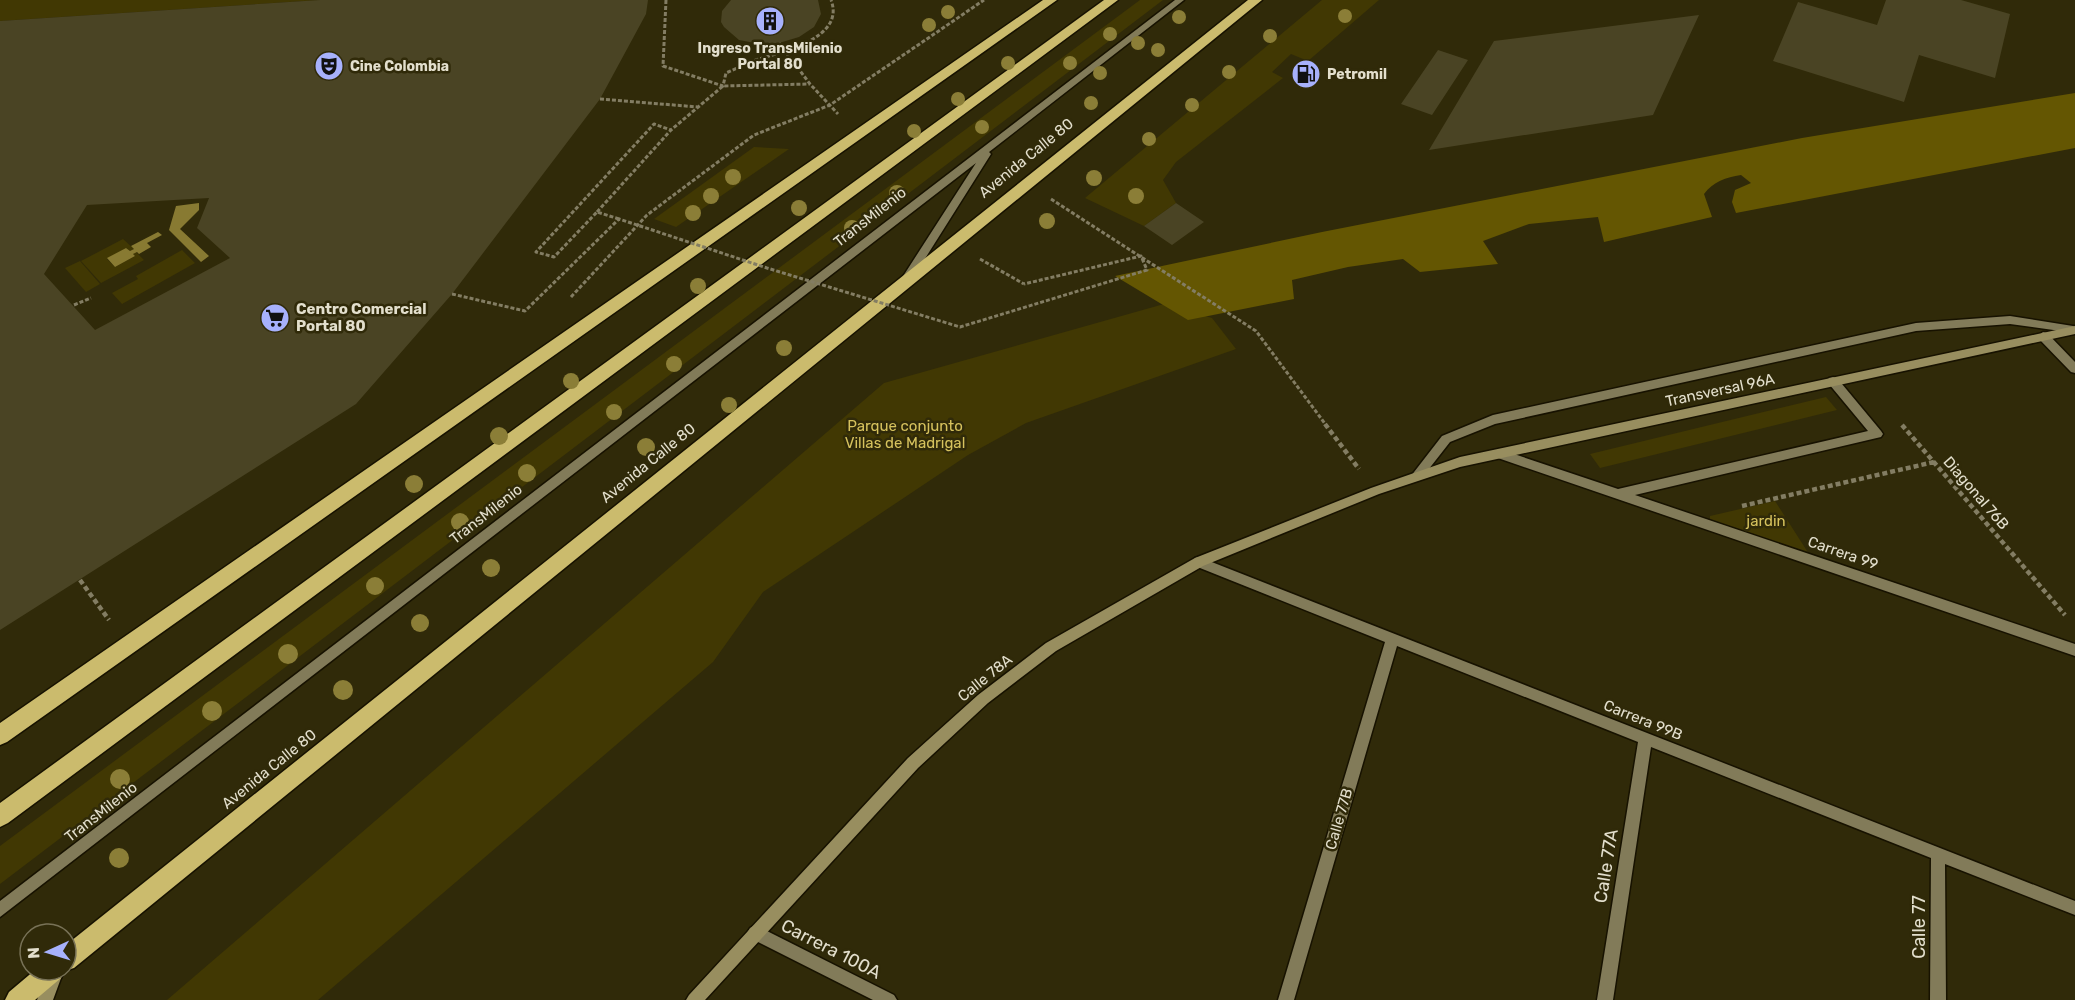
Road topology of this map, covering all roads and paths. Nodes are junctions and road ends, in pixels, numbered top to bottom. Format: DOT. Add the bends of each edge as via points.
graph roads {
  1 [pos="666,0"];
  2 [pos="831,0"];
  3 [pos="984,0"];
  4 [pos="1051,0"];
  5 [pos="1112,0"];
  6 [pos="1180,0"];
  7 [pos="1256,0"];
  8 [pos="779,43"];
  9 [pos="786,52"];
  10 [pos="810,84"];
  11 [pos="723,86"];
  12 [pos="600,99"];
  13 [pos="830,105"];
  14 [pos="698,107"];
  15 [pos="671,130"];
  16 [pos="859,136"];
  17 [pos="992,145"];
  18 [pos="1028,183"];
  19 [pos="597,212"];
  20 [pos="619,219"];
  21 [pos="953,244"];
  22 [pos="1024,284"];
  23 [pos="903,285"];
  24 [pos="452,294"];
  25 [pos="91,298"];
  26 [pos="565,303"];
  27 [pos="74,305"];
  28 [pos="2074,330"];
  29 [pos="2043,336"];
  30 [pos="2075,369"];
  31 [pos="1833,381"];
  32 [pos="1897,419"];
  33 [pos="1499,454"];
  34 [pos="1934,462"];
  35 [pos="1417,476"];
  36 [pos="1375,491"];
  37 [pos="1618,494"];
  38 [pos="1688,518"];
  39 [pos="1199,562"];
  40 [pos="80,579"];
  41 [pos="2068,618"];
  42 [pos="111,622"];
  43 [pos="1393,638"];
  44 [pos="2075,650"];
  45 [pos="0,735"];
  46 [pos="1645,739"];
  47 [pos="0,816"];
  48 [pos="1938,854"];
  49 [pos="2075,908"];
  50 [pos="0,910"];
  51 [pos="755,933"];
  52 [pos="78,950"];
  53 [pos="39,982"];
  54 [pos="50,982"];
  55 [pos="16,1000"];
  56 [pos="45,1000"];
  57 [pos="694,1000"];
  58 [pos="889,1000"];
  59 [pos="1286,1000"];
  60 [pos="1605,1000"];
  61 [pos="1938,1000"];
  1 -- 11 [label="path" via="663,66"];
  2 -- 9 [label="path" via="833,16 824,32"];
  3 -- 13 [label="path"];
  4 -- 16 [label="highway"];
  5 -- 47 [label="highway"];
  6 -- 17 [label="lane, TransMilenio"];
  7 -- 18 [label="highway, Avenida Calle 80"];
  8 -- 9 [label="path"];
  9 -- 10 [label="path"];
  9 -- 11 [label="path" via="726,73"];
  10 -- 11 [label="path"];
  10 -- 13 [label="path"];
  11 -- 14 [label="path"];
  12 -- 14 [label="path"];
  13 -- 16 [label="path"];
  13 -- 26 [label="path" via="754,135 647,214"];
  14 -- 15 [label="path"];
  15 -- 19 [label="path"];
  15 -- 19 [label="path" via="654,124 536,252 554,257"];
  16 -- 45 [label="highway"];
  17 -- 23 [label="lane, TransMilenio"];
  17 -- 50 [label="lane, TransMilenio"];
  18 -- 21 [label="highway, Avenida Calle 80"];
  18 -- 36 [label="path" via="1256,331"];
  19 -- 20 [label="path"];
  20 -- 22 [label="path, bridge" via="960,327 1147,270 1141,256"];
  20 -- 24 [label="path, bridge" via="525,311"];
  21 -- 22 [label="path"];
  21 -- 23 [label="highway, Avenida Calle 80"];
  23 -- 52 [label="highway, Avenida Calle 80"];
  25 -- 27 [label="path"];
  28 -- 29 [label="street, Transversal 96A"];
  28 -- 35 [label="lane" via="2010,320 1916,327 1697,374 1493,420 1446,439"];
  29 -- 30 [label="lane"];
  29 -- 31 [label="street, Transversal 96A"];
  31 -- 33 [label="street, Transversal 96A"];
  31 -- 37 [label="lane" via="1877,434"];
  32 -- 34 [label="path, Diagonal 76B"];
  33 -- 35 [label="street, Transversal 96A"];
  33 -- 37 [label="lane, Carrera 99"];
  34 -- 38 [label="path"];
  34 -- 41 [label="path, Diagonal 76B"];
  35 -- 36 [label="street, Transversal 96A"];
  36 -- 39 [label="street, Calle 78A"];
  37 -- 38 [label="lane, Carrera 99"];
  38 -- 44 [label="lane, Carrera 99"];
  39 -- 43 [label="lane, Carrera 99B"];
  39 -- 51 [label="street, Calle 78A" via="1051,647 983,699 913,763"];
  40 -- 42 [label="path"];
  43 -- 46 [label="lane, Carrera 99B"];
  43 -- 59 [label="lane, Calle 77B"];
  46 -- 48 [label="lane, Carrera 99B"];
  46 -- 60 [label="lane, Calle 77A"];
  48 -- 49 [label="lane, Carrera 99B"];
  48 -- 61 [label="lane, Calle 77"];
  51 -- 57 [label="street, Calle 78A"];
  51 -- 58 [label="lane, Carrera 100A"];
  53 -- 55 [label="highway"];
  54 -- 56 [label="street"];
}
